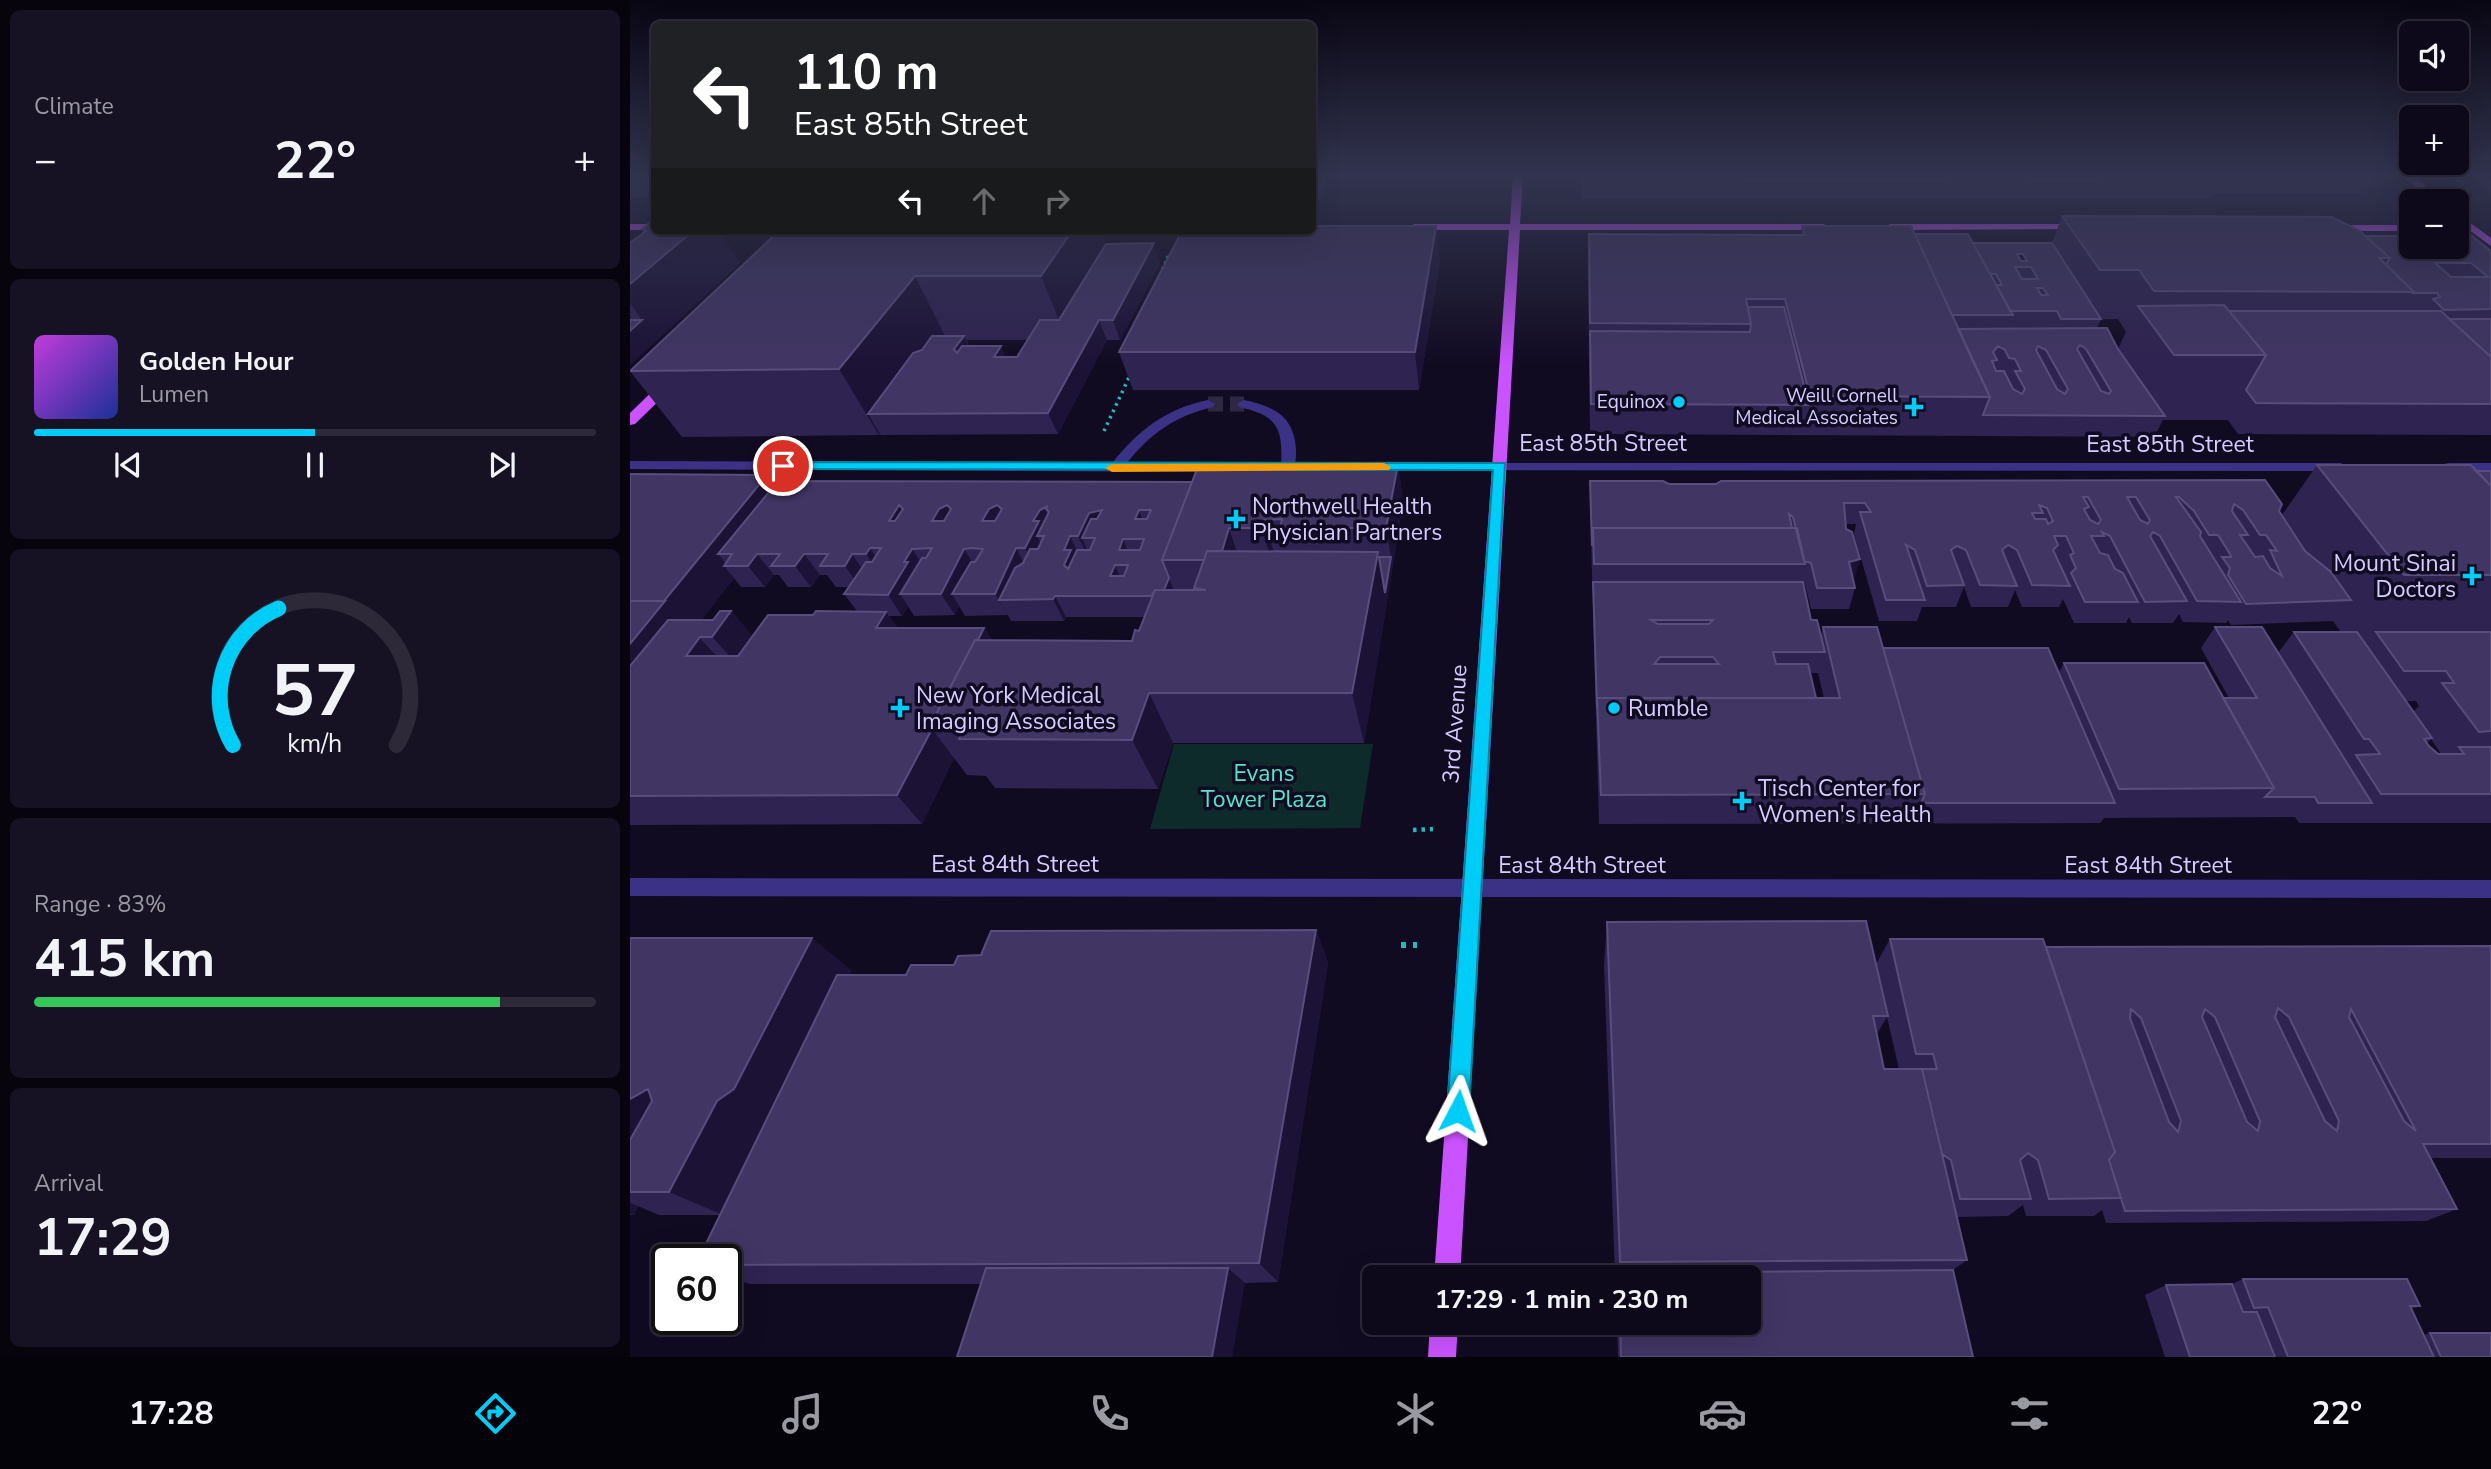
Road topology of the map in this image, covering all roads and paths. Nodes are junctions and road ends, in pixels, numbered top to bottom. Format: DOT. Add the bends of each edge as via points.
graph roads {
  1 [pos="1514,238"];
  2 [pos="1169,253"];
  3 [pos="1170,265"];
  4 [pos="1136,362"];
  5 [pos="677,374"];
  6 [pos="1208,404"];
  7 [pos="1244,404"];
  8 [pos="630,421"];
  9 [pos="1101,437"];
  10 [pos="630,465"];
  11 [pos="1500,466"];
  12 [pos="1354,467"];
  13 [pos="2353,467"];
  14 [pos="2436,467"];
  15 [pos="2491,467"];
  16 [pos="1116,468"];
  17 [pos="1235,468"];
  18 [pos="1288,468"];
  19 [pos="1433,829"];
  20 [pos="1413,830"];
  21 [pos="630,887"];
  22 [pos="1472,889"];
  23 [pos="2491,890"];
  24 [pos="1401,945"];
  25 [pos="1417,945"];
  26 [pos="1448,1265"];
  27 [pos="1443,1335"];
  28 [pos="1442,1357"];
  1 -- 11 [label="main road, 3rd Avenue"];
  2 -- 3 [label="path" via="1161,272 1167,272"];
  4 -- 9 [label="path"];
  5 -- 8 [label="main road"];
  6 -- 16 [label="street" via="1177,412 1151,426"];
  7 -- 18 [label="street" via="1280,418 1288,437"];
  10 -- 16 [label="street"];
  11 -- 12 [label="street, East 85th Street"];
  11 -- 13 [label="street, East 85th Street"];
  11 -- 22 [label="main road, 3rd Avenue"];
  14 -- 15 [label="street"];
  16 -- 17 [label="street"];
  19 -- 20 [label="path"];
  21 -- 22 [label="street, East 84th Street"];
  22 -- 23 [label="street, East 84th Street"];
  22 -- 26 [label="main road, 3rd Avenue"];
  24 -- 25 [label="path"];
  27 -- 28 [label="main road"];
}
